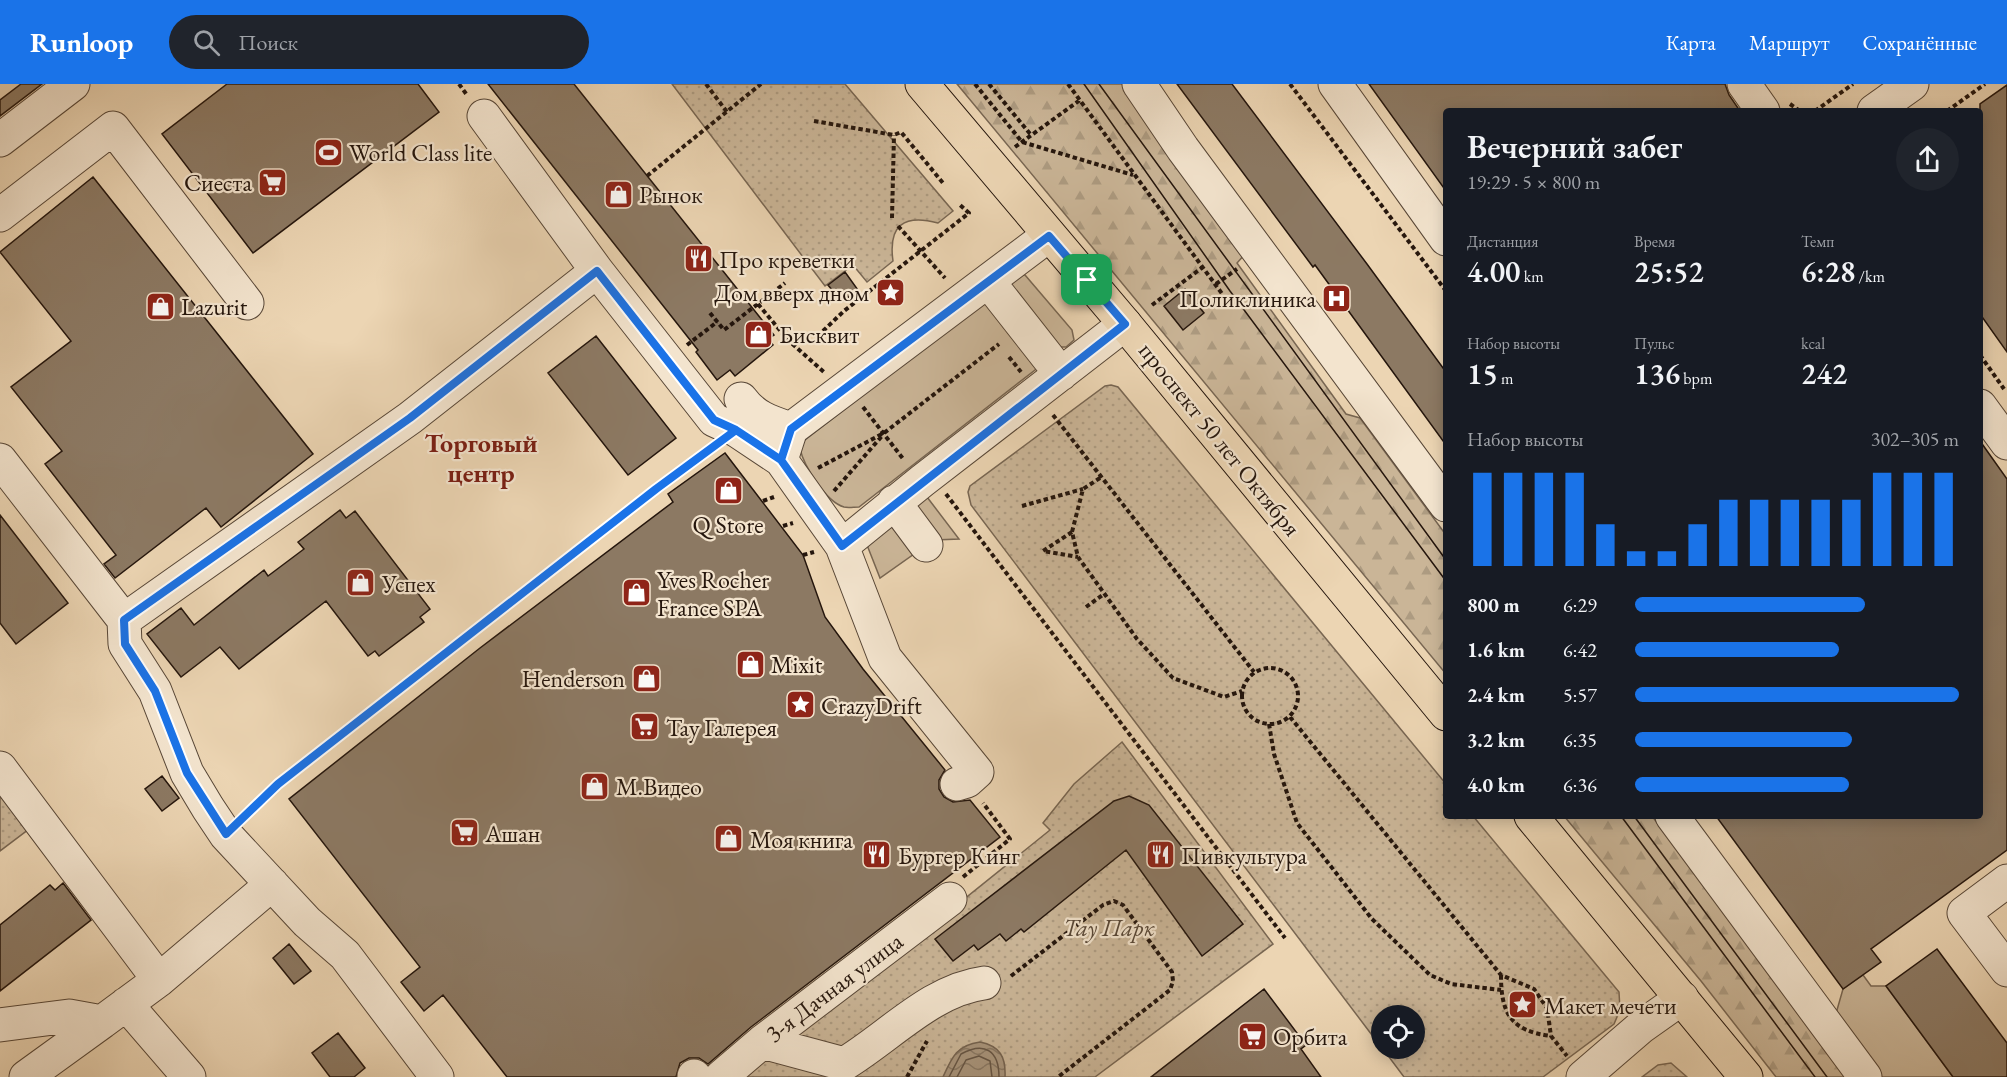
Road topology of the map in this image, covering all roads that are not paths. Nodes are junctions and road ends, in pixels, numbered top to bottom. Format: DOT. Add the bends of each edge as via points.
graph roads {
  1 [pos="73,84"];
  2 [pos="922,84"];
  3 [pos="1139,84"];
  4 [pos="1335,84"];
  5 [pos="1744,84"];
  6 [pos="1912,84"];
  7 [pos="1761,108"];
  8 [pos="1878,108"];
  9 [pos="484,116"];
  10 [pos="0,140"];
  11 [pos="0,215"];
  12 [pos="1443,235"];
  13 [pos="1049,236"];
  14 [pos="597,271"];
  15 [pos="988,281"];
  16 [pos="247,303"];
  17 [pos="1125,324"];
  18 [pos="1061,374"];
  19 [pos="741,399"];
  20 [pos="1983,410"];
  21 [pos="791,429"];
  22 [pos="2007,443"];
  23 [pos="0,460"];
  24 [pos="795,466"];
  25 [pos="1443,501"];
  26 [pos="894,502"];
  27 [pos="926,545"];
  28 [pos="829,549"];
  29 [pos="124,620"];
  30 [pos="1443,710"];
  31 [pos="0,768"];
  32 [pos="967,778"];
  33 [pos="1533,819"];
  34 [pos="1674,819"];
  35 [pos="2007,880"];
  36 [pos="272,884"];
  37 [pos="950,899"];
  38 [pos="2007,970"];
  39 [pos="159,980"];
  40 [pos="995,983"];
  41 [pos="1682,998"];
  42 [pos="114,1013"];
  43 [pos="0,1025"];
  44 [pos="762,1042"];
  45 [pos="26,1077"];
  46 [pos="189,1077"];
  47 [pos="437,1077"];
  48 [pos="721,1077"];
  49 [pos="1583,1077"];
  50 [pos="1746,1077"];
  51 [pos="1865,1077"];
  1 -- 10 [label="street"];
  2 -- 13 [label="main road, проспект 50 лет Октября"];
  3 -- 25 [label="street"];
  4 -- 12 [label="street"];
  5 -- 7 [label="street"];
  6 -- 8 [label="street"];
  9 -- 14 [label="street"];
  11 -- 16 [label="street" via="113,128"];
  13 -- 15 [label="street"];
  13 -- 17 [label="main road, проспект 50 лет Октября"];
  14 -- 24 [label="street" via="667,360 725,425"];
  14 -- 29 [label="street" via="410,418"];
  15 -- 18 [label="street"];
  15 -- 21 [label="street"];
  17 -- 18 [label="street"];
  17 -- 30 [label="main road, проспект 50 лет Октября"];
  18 -- 26 [label="street"];
  19 -- 21 [label="street" via="749,410 765,420"];
  20 -- 22 [label="street"];
  21 -- 24 [label="street"];
  23 -- 29 [label="street"];
  24 -- 28 [label="street"];
  26 -- 27 [label="street"];
  26 -- 28 [label="street"];
  28 -- 32 [label="street" via="874,664"];
  29 -- 36 [label="street" via="125,644 155,691 187,773 226,834"];
  31 -- 39 [label="street"];
  33 -- 41 [label="main road"];
  34 -- 51 [label="street"];
  35 -- 38 [label="street" via="1964,913"];
  36 -- 39 [label="street"];
  36 -- 47 [label="street" via="345,955"];
  37 -- 44 [label="street, 3-я Дачная улица"];
  39 -- 42 [label="street"];
  40 -- 44 [label="street" via="965,986 930,1004 844,1064"];
  41 -- 49 [label="street"];
  41 -- 50 [label="main road"];
  42 -- 43 [label="street"];
  42 -- 45 [label="street"];
  42 -- 46 [label="street"];
  44 -- 48 [label="street, 3-я Дачная улица"];
}
